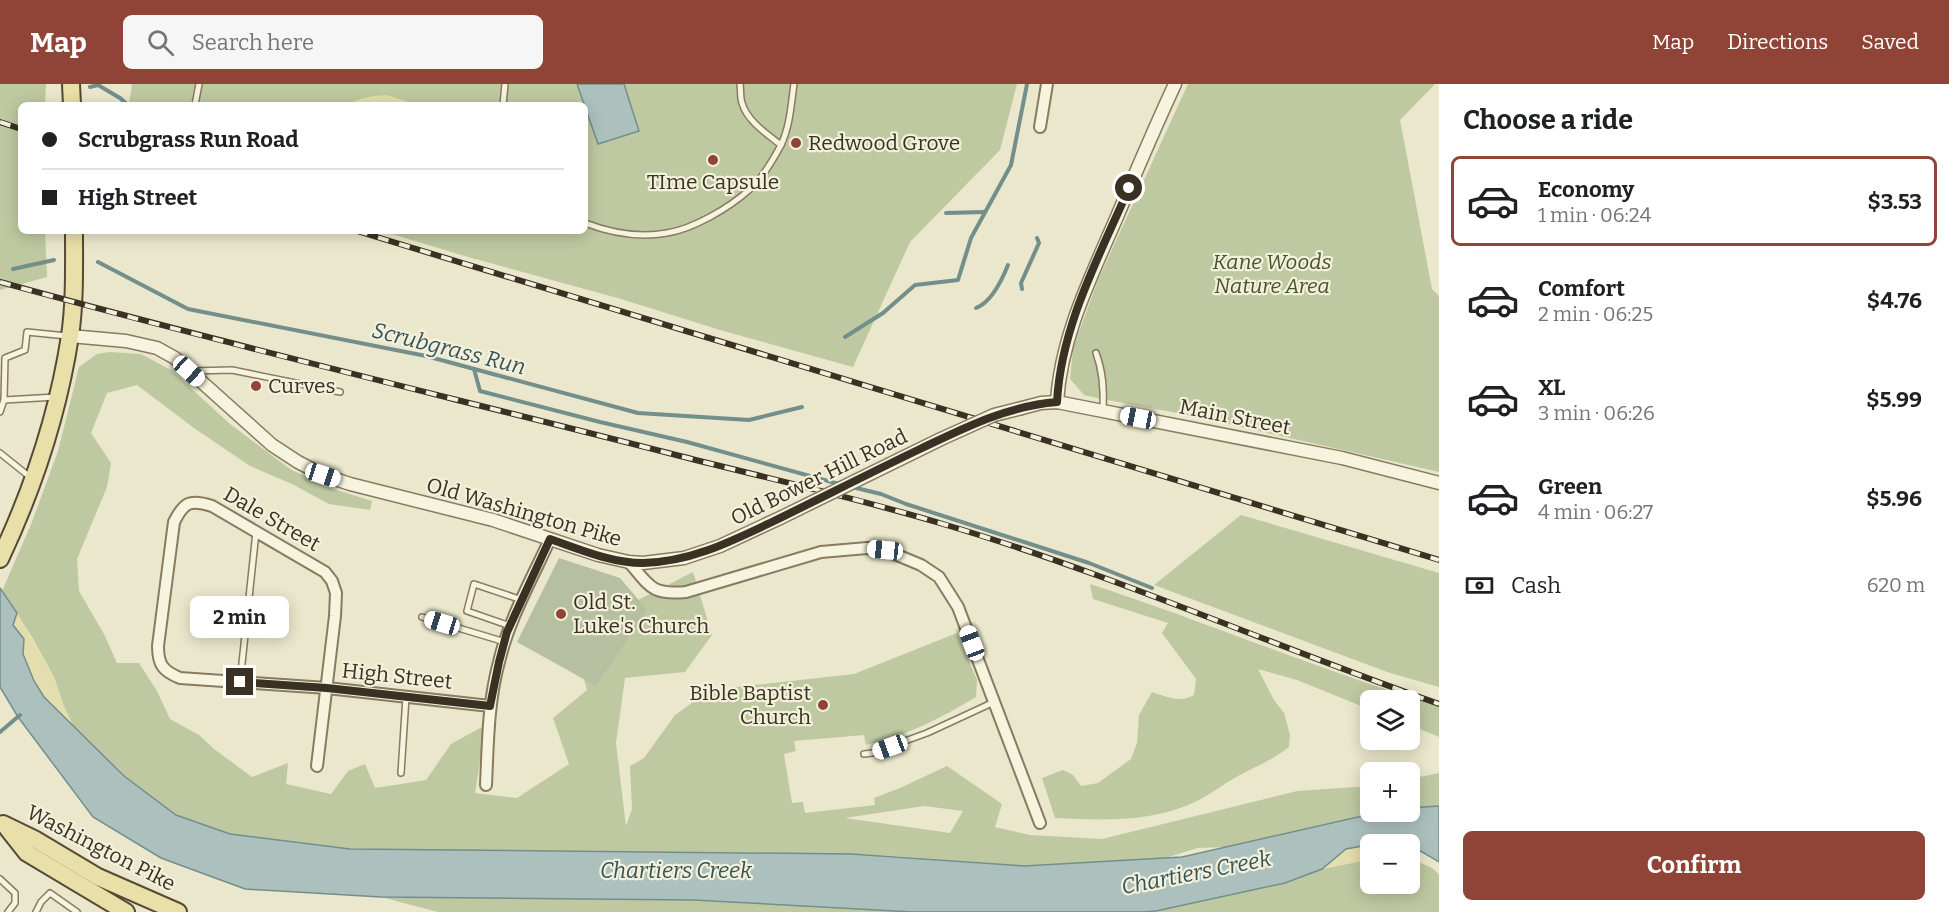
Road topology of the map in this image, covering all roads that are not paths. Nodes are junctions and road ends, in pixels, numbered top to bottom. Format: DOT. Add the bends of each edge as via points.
graph roads {
  1 [pos="71,84"];
  2 [pos="199,84"];
  3 [pos="505,84"];
  4 [pos="740,84"];
  5 [pos="794,84"];
  6 [pos="1047,84"];
  7 [pos="1175,84"];
  8 [pos="72,102"];
  9 [pos="196,102"];
  10 [pos="503,102"];
  11 [pos="1040,127"];
  12 [pos="781,145"];
  13 [pos="588,224"];
  14 [pos="74,234"];
  15 [pos="70,336"];
  16 [pos="1096,353"];
  17 [pos="3,358"];
  18 [pos="189,371"];
  19 [pos="340,392"];
  20 [pos="58,397"];
  21 [pos="4,400"];
  22 [pos="1057,402"];
  23 [pos="1022,408"];
  24 [pos="1103,411"];
  25 [pos="0,412"];
  26 [pos="0,453"];
  27 [pos="34,480"];
  28 [pos="1439,483"];
  29 [pos="256,532"];
  30 [pos="550,539"];
  31 [pos="0,559"];
  32 [pos="629,562"];
  33 [pos="523,600"];
  34 [pos="422,616"];
  35 [pos="510,626"];
  36 [pos="505,642"];
  37 [pos="160,666"];
  38 [pos="240,682"];
  39 [pos="327,688"];
  40 [pos="406,697"];
  41 [pos="994,702"];
  42 [pos="490,706"];
  43 [pos="864,754"];
  44 [pos="318,766"];
  45 [pos="401,773"];
  46 [pos="486,785"];
  47 [pos="1041,822"];
  48 [pos="2,823"];
  49 [pos="0,879"];
  50 [pos="114,908"];
  51 [pos="8,912"];
  52 [pos="36,912"];
  53 [pos="77,912"];
  54 [pos="126,912"];
  55 [pos="178,912"];
  1 -- 8 [label="main road"];
  2 -- 9 [label="lane"];
  3 -- 10 [label="lane"];
  4 -- 12 [label="lane" via="741,103 747,113"];
  5 -- 12 [label="lane"];
  6 -- 11 [label="street"];
  7 -- 22 [label="street" via="1070,330 1061,362"];
  12 -- 13 [label="lane" via="750,189 722,210 692,225 668,233 641,235 604,231"];
  14 -- 15 [label="main road"];
  15 -- 17 [label="lane" via="27,332 26,350"];
  15 -- 18 [label="street, Old Washington Pike" via="157,348"];
  15 -- 20 [label="main road"];
  16 -- 24 [label="lane" via="1104,387"];
  17 -- 21 [label="lane"];
  18 -- 19 [label="lane" via="232,370"];
  18 -- 30 [label="street, Old Washington Pike" via="272,445 323,475"];
  20 -- 21 [label="lane"];
  20 -- 27 [label="main road"];
  21 -- 25 [label="lane"];
  22 -- 23 [label="street, Main Street"];
  22 -- 24 [label="street, Main Street"];
  23 -- 32 [label="street, Old Bower Hill Road, bridge" via="994,415 941,439 702,554"];
  24 -- 28 [label="street, Main Street" via="1342,458"];
  26 -- 27 [label="lane"];
  27 -- 31 [label="main road"];
  29 -- 37 [label="street, Dale Street" via="212,506 188,503 181,509 174,522 158,646"];
  29 -- 38 [label="lane"];
  29 -- 39 [label="street, Dale Street" via="326,572 332,580 335,616"];
  30 -- 32 [label="street, Old Washington Pike"];
  30 -- 33 [label="street"];
  32 -- 41 [label="street, Old Washington Pike" via="649,586 669,594 821,552 885,550 921,565 939,576 947,587"];
  33 -- 35 [label="street"];
  33 -- 35 [label="lane" via="474,584 466,611"];
  34 -- 36 [label="lane"];
  35 -- 36 [label="street"];
  36 -- 42 [label="street"];
  37 -- 38 [label="street, High Street" via="180,678"];
  38 -- 39 [label="street, High Street"];
  39 -- 40 [label="street, High Street"];
  39 -- 44 [label="street"];
  40 -- 42 [label="street, High Street"];
  40 -- 45 [label="lane"];
  41 -- 43 [label="lane" via="927,734"];
  41 -- 47 [label="street, Old Washington Pike"];
  42 -- 46 [label="street"];
  48 -- 50 [label="main road, Washington Pike" via="27,853"];
  48 -- 55 [label="main road, Washington Pike" via="98,877"];
  49 -- 51 [label="lane" via="15,892 15,903"];
  50 -- 54 [label="main road, Washington Pike"];
  52 -- 53 [label="lane" via="50,893"];
}
